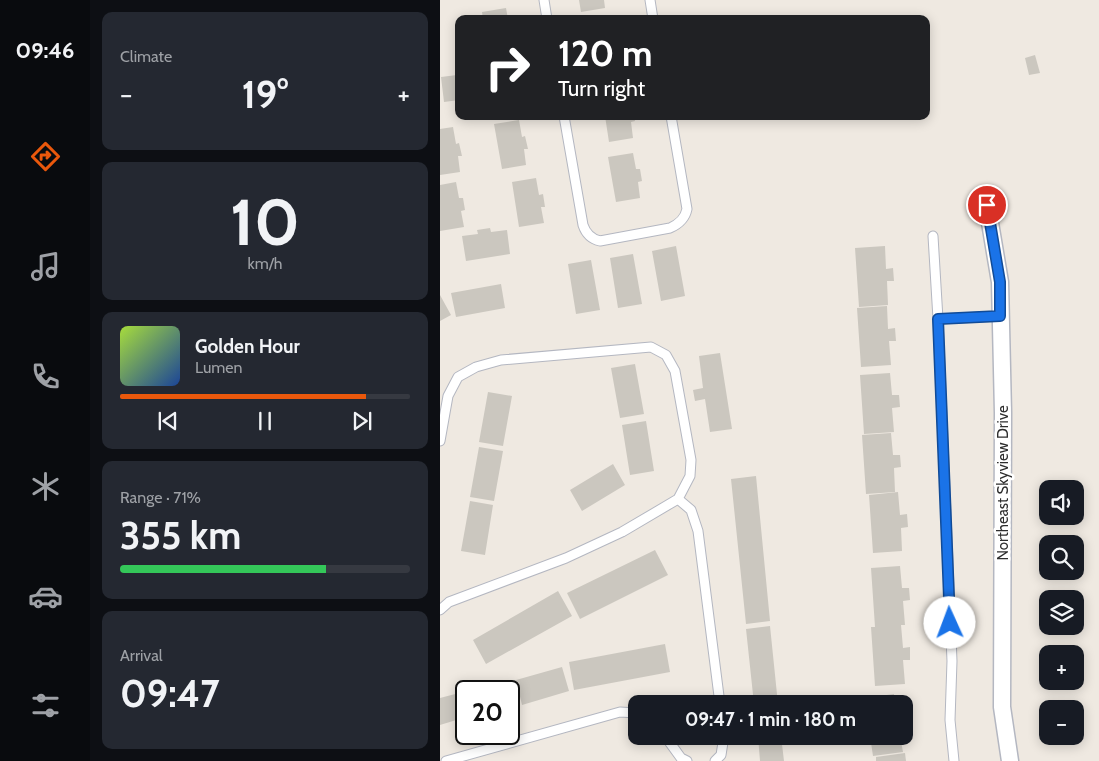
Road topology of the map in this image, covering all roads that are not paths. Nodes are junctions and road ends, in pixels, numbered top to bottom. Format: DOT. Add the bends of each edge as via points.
graph roads {
  1 [pos="544,0"];
  2 [pos="650,0"];
  3 [pos="546,15"];
  4 [pos="652,15"];
  5 [pos="565,120"];
  6 [pos="672,120"];
  7 [pos="987,205"];
  8 [pos="933,236"];
  9 [pos="1000,316"];
  10 [pos="938,319"];
  11 [pos="440,441"];
  12 [pos="678,498"];
  13 [pos="440,610"];
  14 [pos="719,695"];
  15 [pos="628,712"];
  16 [pos="672,745"];
  17 [pos="723,745"];
  18 [pos="446,761"];
  19 [pos="687,761"];
  20 [pos="715,761"];
  21 [pos="954,761"];
  22 [pos="1010,761"];
  1 -- 3 [label="lane"];
  2 -- 4 [label="lane"];
  5 -- 6 [label="lane" via="583,225 590,236 600,241 670,228 686,215"];
  7 -- 9 [label="street, Northeast Skyview Drive" via="1000,282"];
  8 -- 10 [label="lane"];
  9 -- 10 [label="lane"];
  9 -- 22 [label="street, Northeast Skyview Drive" via="1003,413 1002,708"];
  10 -- 21 [label="lane" via="952,661 950,720"];
  11 -- 12 [label="lane" via="448,396 458,377 476,367 501,360 651,347 666,355 675,371 691,460 690,476"];
  12 -- 13 [label="lane" via="622,532 566,558 449,602"];
  12 -- 14 [label="lane" via="691,510 698,531"];
  15 -- 18 [label="lane" via="620,712"];
  16 -- 19 [label="lane"];
  17 -- 20 [label="lane" via="721,755"];
}
